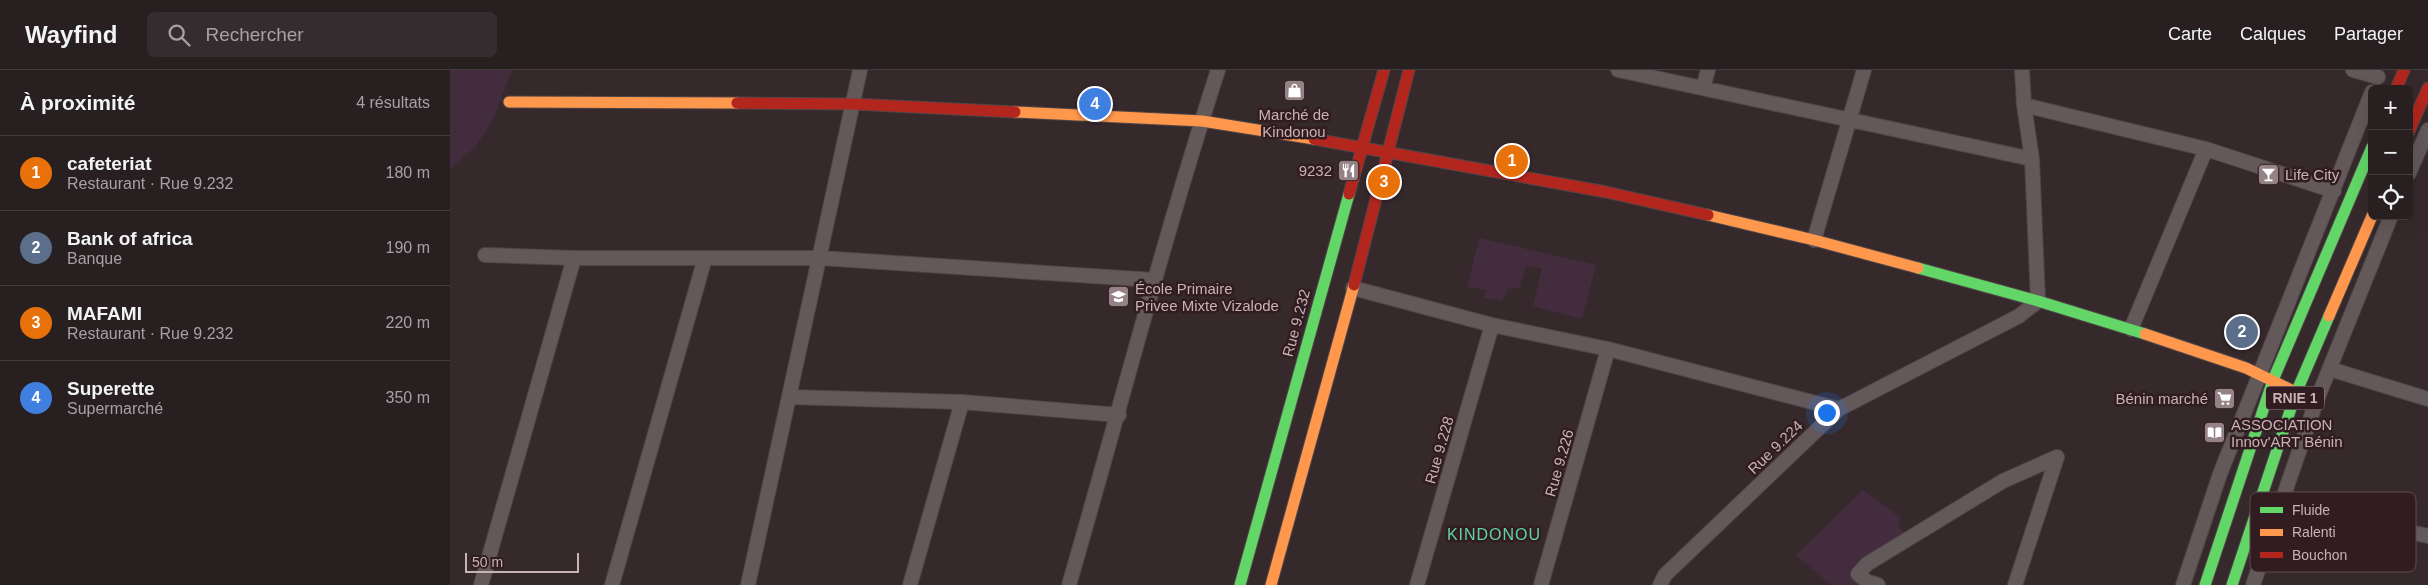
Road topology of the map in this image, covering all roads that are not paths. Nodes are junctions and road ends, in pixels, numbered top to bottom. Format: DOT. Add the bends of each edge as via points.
graph roads {
  1 [pos="860,70"];
  2 [pos="1218,70"];
  3 [pos="1384,70"];
  4 [pos="1409,70"];
  5 [pos="1618,70"];
  6 [pos="1708,70"];
  7 [pos="1864,70"];
  8 [pos="2022,70"];
  9 [pos="2353,70"];
  10 [pos="2404,70"];
  11 [pos="2377,78"];
  12 [pos="2398,85"];
  13 [pos="1703,88"];
  14 [pos="2428,88"];
  15 [pos="509,102"];
  16 [pos="2368,102"];
  17 [pos="853,104"];
  18 [pos="2024,105"];
  19 [pos="1849,119"];
  20 [pos="1202,121"];
  21 [pos="2409,130"];
  22 [pos="2428,130"];
  23 [pos="1361,146"];
  24 [pos="2206,149"];
  25 [pos="1388,151"];
  26 [pos="2368,156"];
  27 [pos="2032,159"];
  28 [pos="2413,164"];
  29 [pos="2334,191"];
  30 [pos="2370,220"];
  31 [pos="2389,220"];
  32 [pos="1814,240"];
  33 [pos="485,255"];
  34 [pos="574,258"];
  35 [pos="705,258"];
  36 [pos="820,258"];
  37 [pos="1154,280"];
  38 [pos="1353,288"];
  39 [pos="2038,301"];
  40 [pos="1492,325"];
  41 [pos="2130,329"];
  42 [pos="1608,350"];
  43 [pos="2330,369"];
  44 [pos="2267,377"];
  45 [pos="2296,393"];
  46 [pos="790,397"];
  47 [pos="2428,400"];
  48 [pos="962,402"];
  49 [pos="2316,402"];
  50 [pos="1839,409"];
  51 [pos="1119,415"];
  52 [pos="2263,492"];
  53 [pos="2286,492"];
  54 [pos="2250,531"];
  55 [pos="2258,572"];
  56 [pos="481,585"];
  57 [pos="612,585"];
  58 [pos="748,585"];
  59 [pos="910,585"];
  60 [pos="1069,585"];
  61 [pos="1240,585"];
  62 [pos="1271,585"];
  63 [pos="1417,585"];
  64 [pos="1541,585"];
  65 [pos="1660,585"];
  66 [pos="1878,585"];
  67 [pos="2015,585"];
  68 [pos="2183,585"];
  69 [pos="2205,585"];
  70 [pos="2232,585"];
  71 [pos="2253,585"];
  1 -- 17 [label="street"];
  2 -- 20 [label="street"];
  3 -- 23 [label="main road, Rue 9.232"];
  4 -- 25 [label="main road"];
  5 -- 13 [label="street"];
  6 -- 13 [label="street"];
  7 -- 19 [label="street"];
  8 -- 18 [label="street"];
  9 -- 11 [label="street"];
  10 -- 12 [label="main road"];
  13 -- 19 [label="street"];
  14 -- 21 [label="main road"];
  15 -- 17 [label="main road"];
  16 -- 29 [label="street"];
  17 -- 20 [label="main road"];
  17 -- 36 [label="street"];
  18 -- 24 [label="street"];
  18 -- 27 [label="street"];
  19 -- 27 [label="street"];
  19 -- 32 [label="street"];
  20 -- 23 [label="main road"];
  20 -- 37 [label="street"];
  22 -- 28 [label="street"];
  23 -- 25 [label="main road"];
  23 -- 61 [label="main road, Rue 9.232"];
  24 -- 29 [label="street"];
  24 -- 41 [label="street"];
  25 -- 32 [label="main road" via="1606,192"];
  25 -- 38 [label="main road"];
  26 -- 44 [label="main road, RNIE 1"];
  27 -- 39 [label="street"];
  29 -- 44 [label="street" via="2301,267"];
  30 -- 45 [label="main road, RNIE 1"];
  31 -- 43 [label="street"];
  32 -- 39 [label="main road"];
  33 -- 34 [label="street"];
  34 -- 35 [label="street"];
  34 -- 56 [label="street"];
  35 -- 36 [label="street"];
  35 -- 57 [label="street"];
  36 -- 37 [label="street"];
  36 -- 46 [label="street"];
  37 -- 51 [label="street"];
  38 -- 40 [label="street"];
  38 -- 62 [label="main road"];
  39 -- 41 [label="main road"];
  39 -- 50 [label="street, Rue 9.224" via="2019,316"];
  40 -- 42 [label="street"];
  40 -- 63 [label="street, Rue 9.228"];
  41 -- 44 [label="main road"];
  42 -- 50 [label="street"];
  42 -- 64 [label="street, Rue 9.226"];
  43 -- 47 [label="street"];
  43 -- 49 [label="street"];
  44 -- 45 [label="main road"];
  44 -- 68 [label="street" via="2220,474"];
  44 -- 69 [label="main road, RNIE 1"];
  45 -- 49 [label="main road"];
  45 -- 52 [label="main road, RNIE 1"];
  46 -- 48 [label="street"];
  46 -- 58 [label="street"];
  48 -- 51 [label="street"];
  48 -- 59 [label="street"];
  49 -- 53 [label="street"];
  50 -- 65 [label="street, Rue 9.224" via="1665,575"];
  51 -- 60 [label="street"];
  54 -- 70 [label="main road, RNIE 1"];
  55 -- 71 [label="street"];
  66 -- 67 [label="street" via="1858,574 1867,564 2003,481 2057,457"];
}
